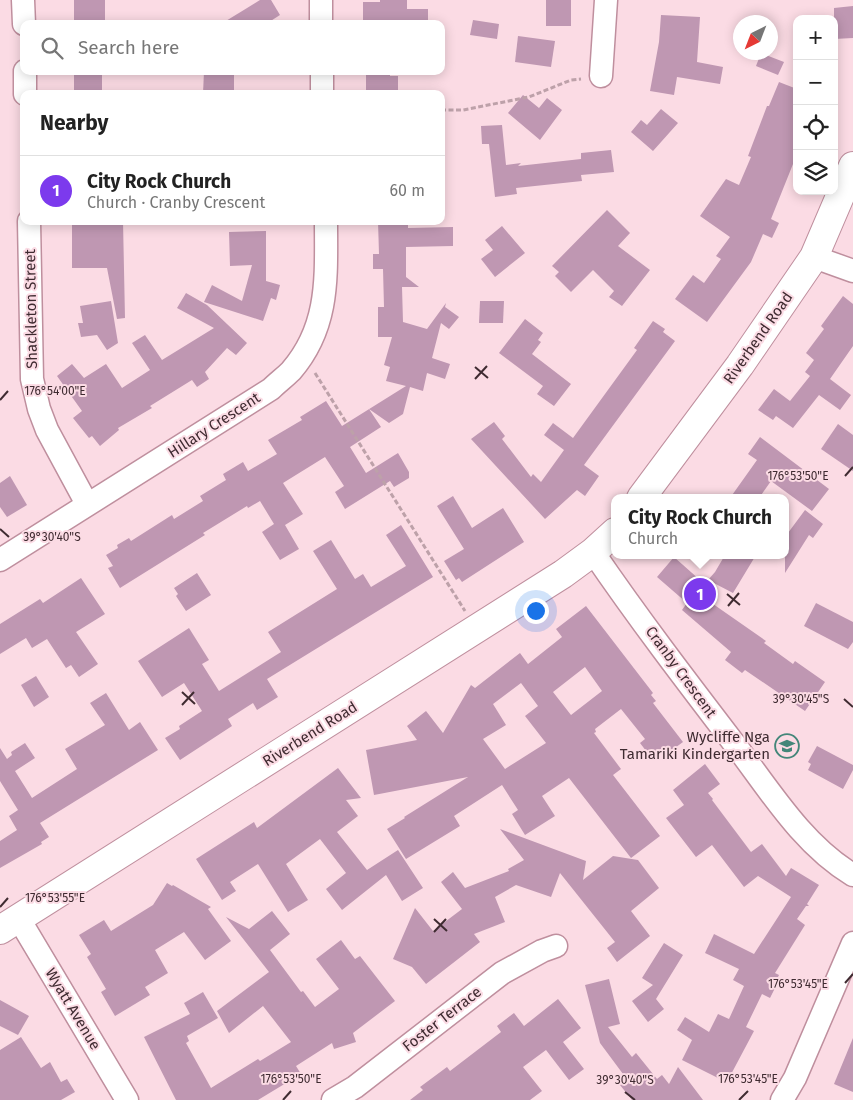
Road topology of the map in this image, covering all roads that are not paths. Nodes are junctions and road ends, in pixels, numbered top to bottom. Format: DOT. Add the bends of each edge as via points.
graph roads {
  1 [pos="23,0"];
  2 [pos="321,0"];
  3 [pos="606,0"];
  4 [pos="24,20"];
  5 [pos="322,20"];
  6 [pos="25,75"];
  7 [pos="322,75"];
  8 [pos="601,76"];
  9 [pos="26,90"];
  10 [pos="322,90"];
  11 [pos="853,166"];
  12 [pos="28,225"];
  13 [pos="326,225"];
  14 [pos="814,257"];
  15 [pos="853,272"];
  16 [pos="644,494"];
  17 [pos="87,504"];
  18 [pos="611,536"];
  19 [pos="594,552"];
  20 [pos="0,560"];
  21 [pos="853,875"];
  22 [pos="10,924"];
  23 [pos="853,942"];
  24 [pos="556,946"];
  25 [pos="127,1100"];
  26 [pos="333,1100"];
  27 [pos="782,1100"];
  1 -- 4 [label="street"];
  2 -- 5 [label="street"];
  3 -- 8 [label="street"];
  6 -- 9 [label="street"];
  7 -- 10 [label="street"];
  11 -- 14 [label="main road, Riverbend Road"];
  12 -- 17 [label="street, Shackleton Street" via="32,380 48,430"];
  13 -- 17 [label="street, Hillary Crescent" via="326,288 322,314 315,334 291,370 271,389"];
  14 -- 15 [label="street"];
  14 -- 16 [label="main road, Riverbend Road"];
  17 -- 20 [label="street, Hillary Crescent"];
  18 -- 19 [label="main road, Riverbend Road"];
  19 -- 21 [label="street, Cranby Crescent" via="796,824 823,853"];
  19 -- 22 [label="main road, Riverbend Road"];
  22 -- 25 [label="street, Wyatt Avenue"];
  23 -- 27 [label="street" via="795,1078"];
  24 -- 26 [label="street, Foster Terrace" via="502,973 355,1087"];
}
